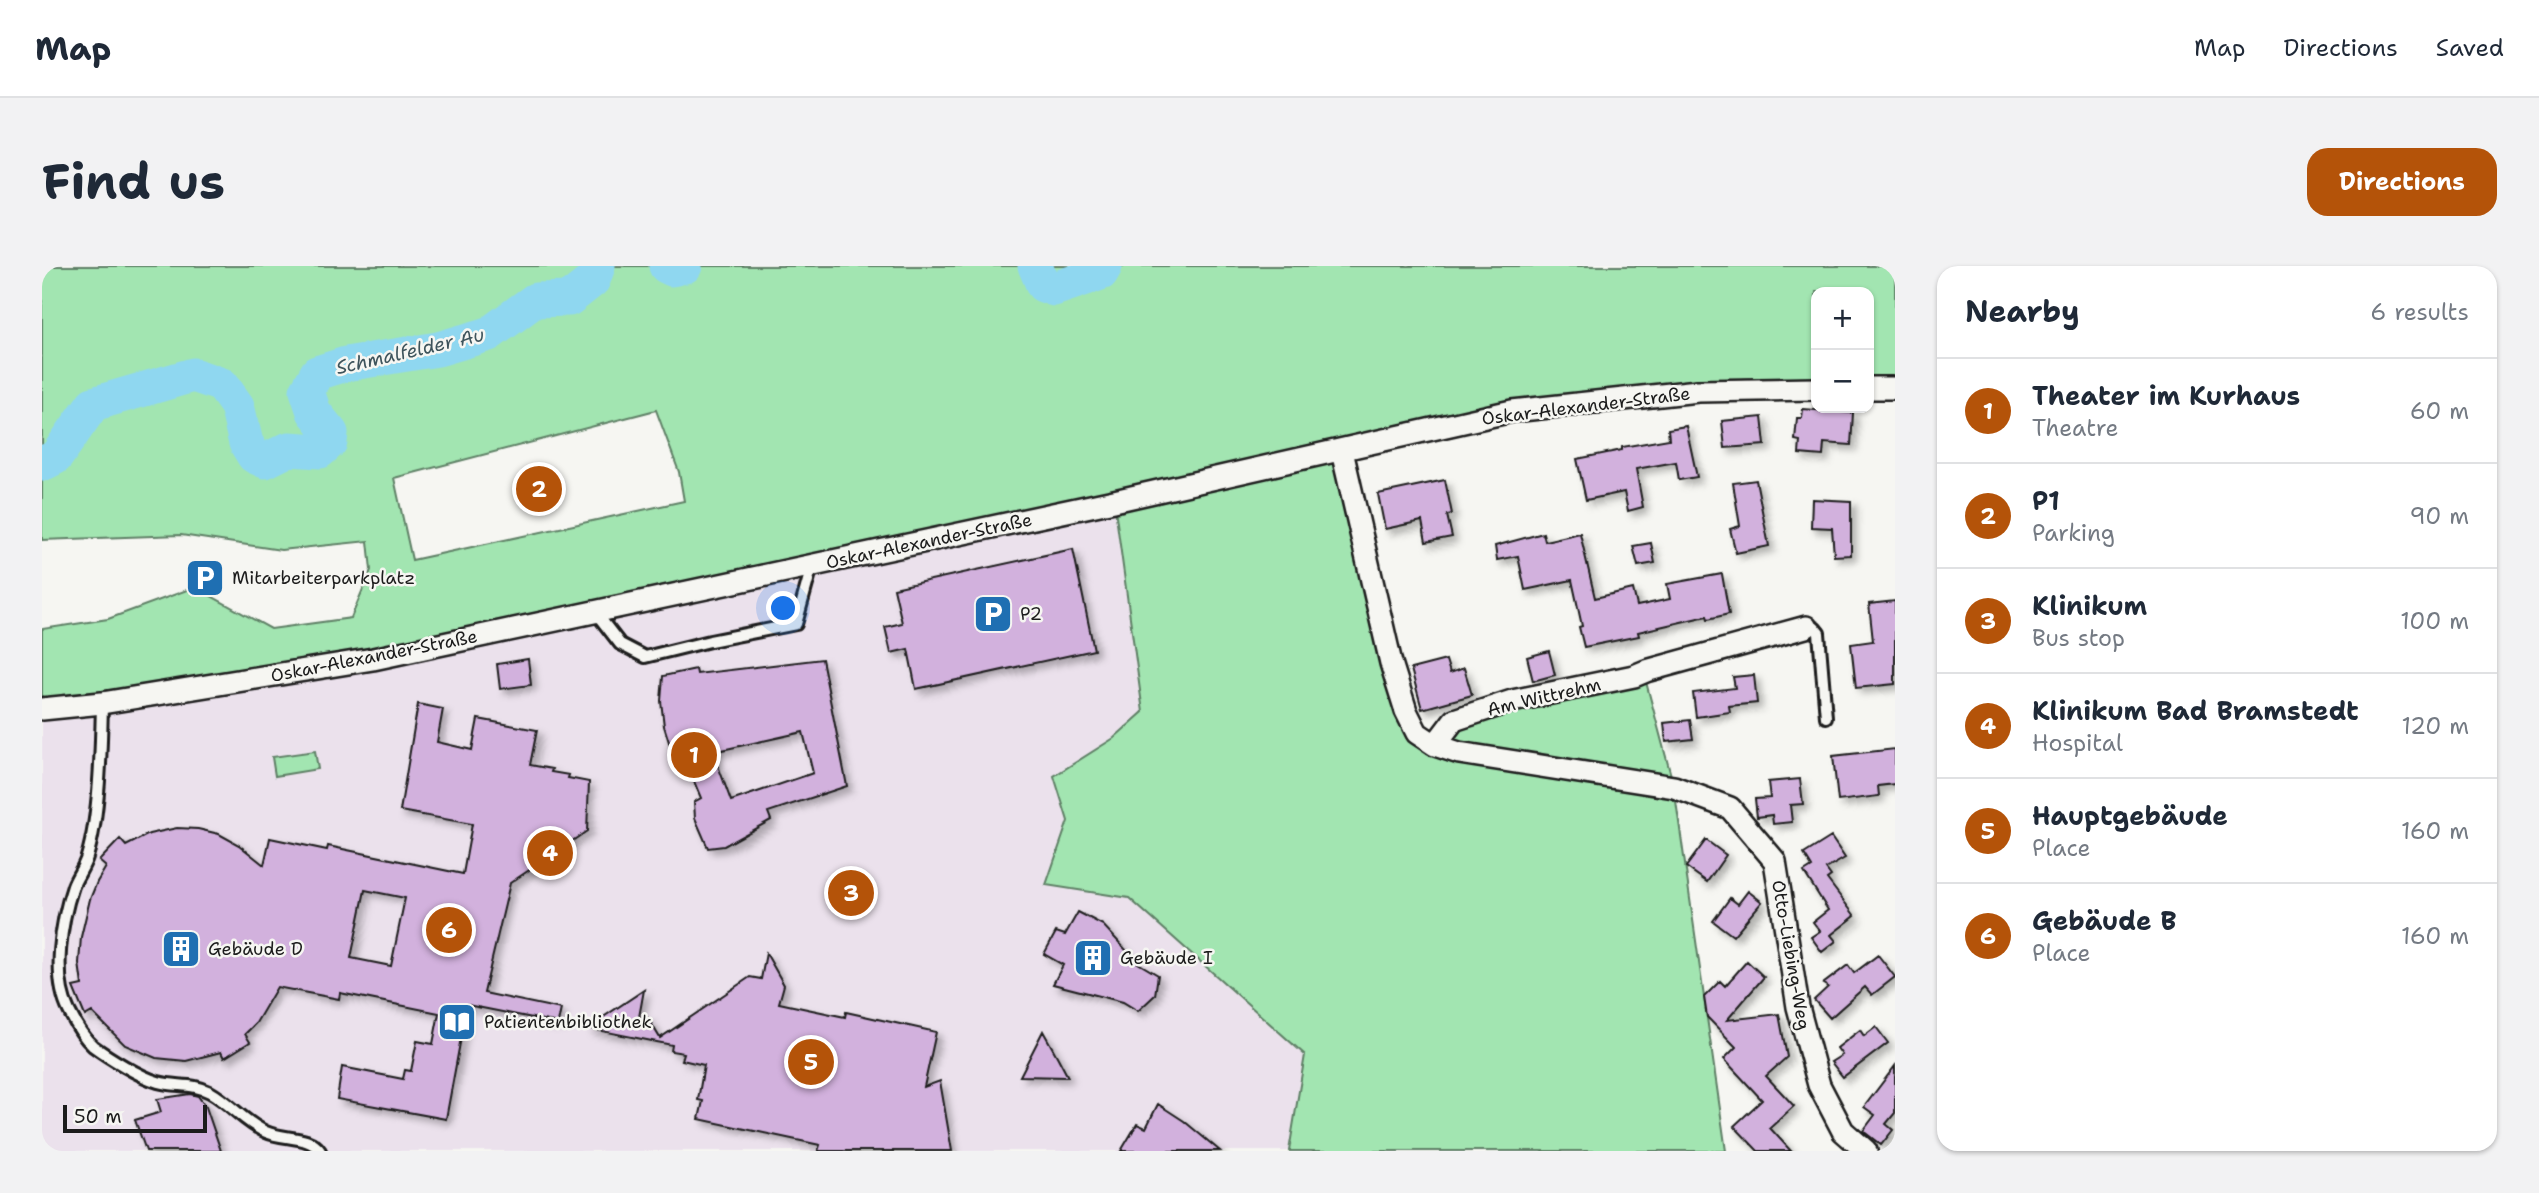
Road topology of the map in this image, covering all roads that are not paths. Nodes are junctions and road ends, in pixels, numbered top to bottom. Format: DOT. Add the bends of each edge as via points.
graph roads {
  1 [pos="1874,388"];
  2 [pos="1895,388"];
  3 [pos="1811,389"];
  4 [pos="1342,451"];
  5 [pos="812,566"];
  6 [pos="596,612"];
  7 [pos="1806,627"];
  8 [pos="102,703"];
  9 [pos="42,709"];
  10 [pos="1826,717"];
  11 [pos="1436,745"];
  12 [pos="320,1151"];
  13 [pos="1866,1151"];
  1 -- 2 [label="street"];
  3 -- 4 [label="street, Oskar-Alexander-Straße" via="1698,391 1513,411"];
  4 -- 5 [label="street, Oskar-Alexander-Straße"];
  4 -- 11 [label="street" via="1406,711 1417,733"];
  5 -- 6 [label="street, Oskar-Alexander-Straße"];
  5 -- 6 [label="lane" via="796,624 659,655 645,657 620,644"];
  6 -- 8 [label="street, Oskar-Alexander-Straße" via="373,659"];
  7 -- 10 [label="lane" via="1819,633"];
  7 -- 11 [label="street, Am Wittrehm" via="1634,676 1512,701 1454,720"];
  8 -- 9 [label="street, Oskar-Alexander-Straße"];
  8 -- 12 [label="lane" via="93,822 64,928 58,978 68,1010 92,1044 145,1077 211,1092 267,1133 310,1142"];
  11 -- 13 [label="street, Otto-Liebing-Weg" via="1459,753 1674,787 1730,808 1775,861 1798,1007 1819,1085 1843,1131"];
}
